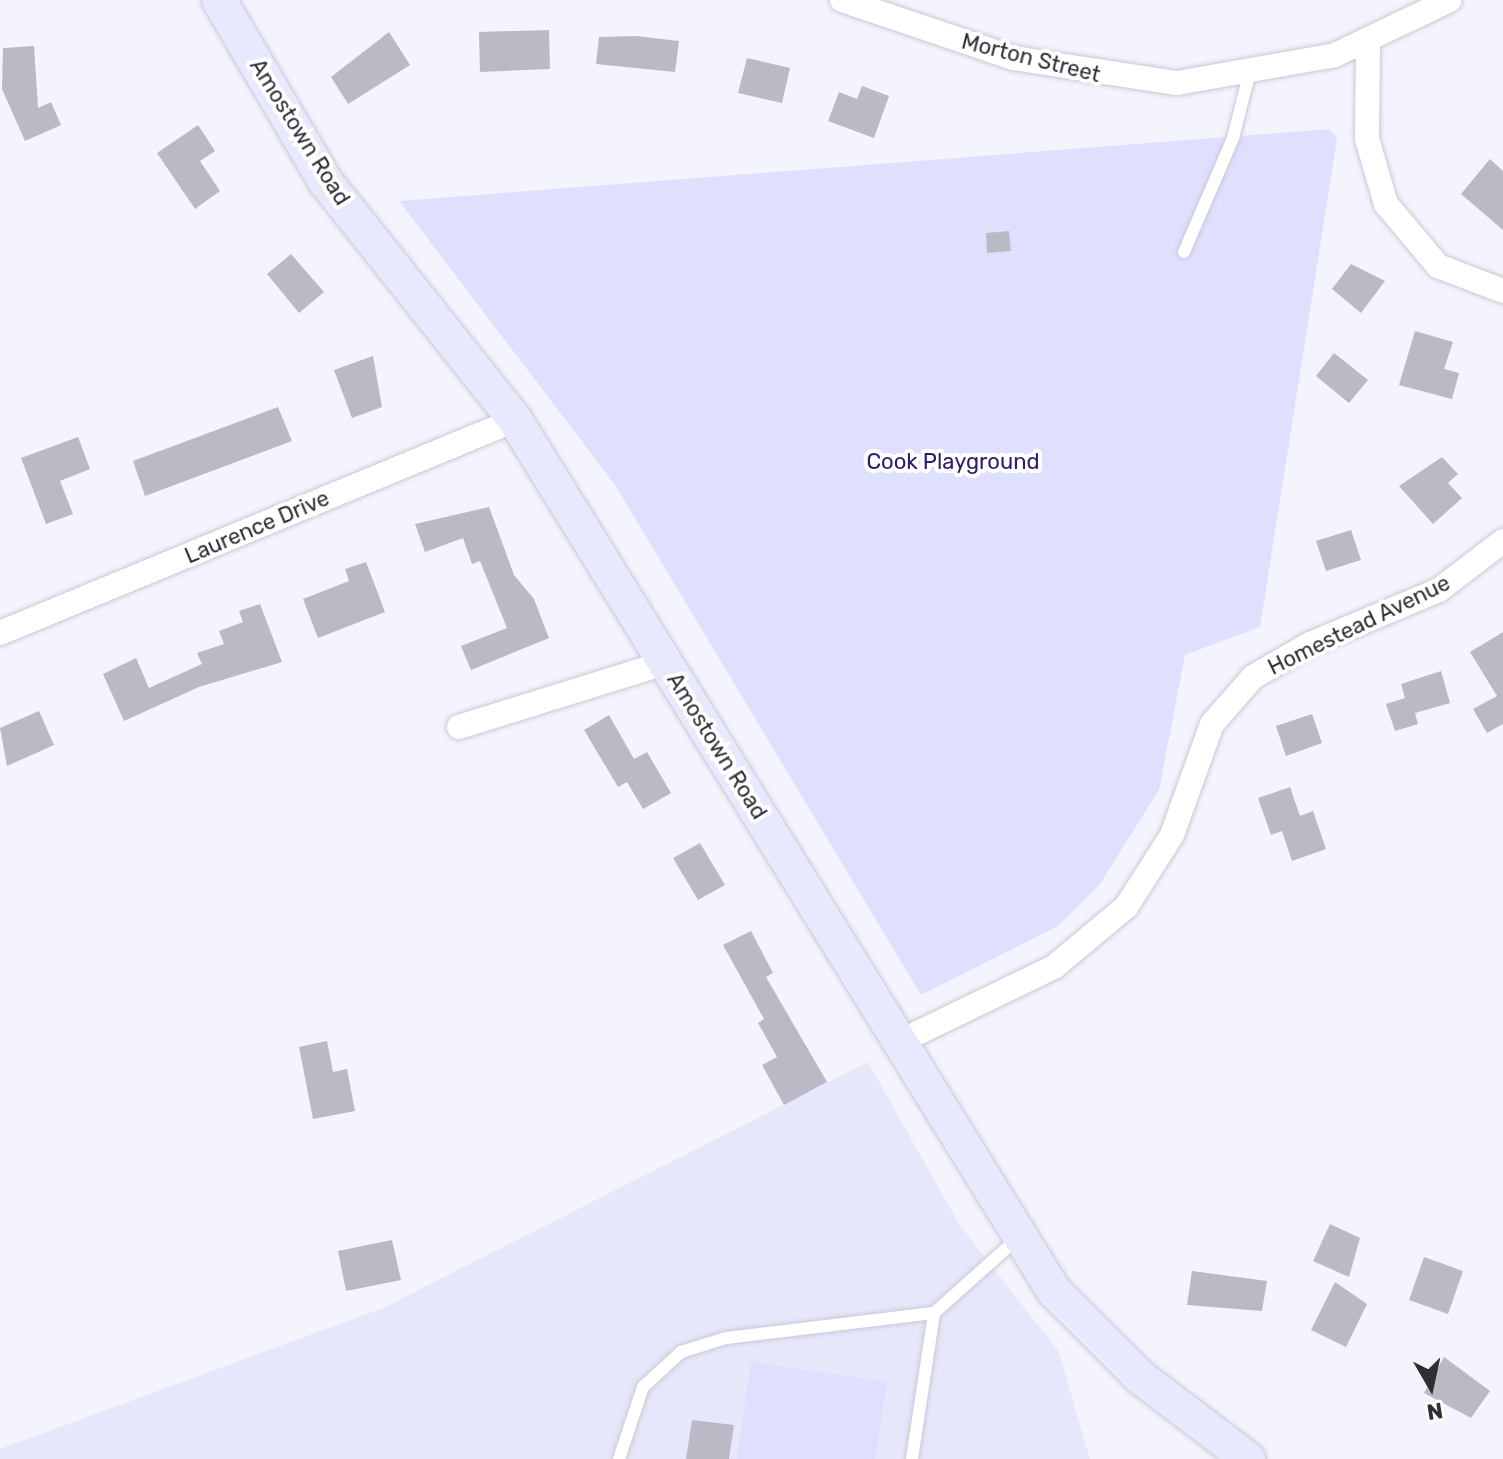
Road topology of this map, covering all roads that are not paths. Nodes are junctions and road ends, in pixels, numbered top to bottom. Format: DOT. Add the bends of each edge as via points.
graph roads {
  1 [pos="219,0"];
  2 [pos="1450,0"];
  3 [pos="851,2"];
  4 [pos="1368,44"];
  5 [pos="1249,75"];
  6 [pos="1184,252"];
  7 [pos="1503,291"];
  8 [pos="515,420"];
  9 [pos="1503,541"];
  10 [pos="0,633"];
  11 [pos="665,663"];
  12 [pos="459,727"];
  13 [pos="901,1041"];
  14 [pos="1018,1238"];
  15 [pos="934,1313"];
  16 [pos="619,1459"];
  17 [pos="912,1459"];
  18 [pos="1248,1459"];
  1 -- 8 [label="street, Amostown Road" via="325,181"];
  2 -- 4 [label="street, Morton Street"];
  3 -- 5 [label="street, Morton Street" via="1078,73 1177,83"];
  4 -- 5 [label="street, Morton Street"];
  4 -- 7 [label="street" via="1367,139 1386,204 1438,266"];
  5 -- 6 [label="lane" via="1233,138"];
  8 -- 10 [label="street, Laurence Drive"];
  8 -- 11 [label="street, Amostown Road"];
  9 -- 13 [label="street, Homestead Avenue" via="1439,590 1310,644 1253,677 1212,724 1172,835 1126,907 1054,967"];
  11 -- 12 [label="street"];
  11 -- 13 [label="street, Amostown Road"];
  13 -- 14 [label="street, Amostown Road"];
  14 -- 15 [label="lane"];
  14 -- 18 [label="street, Amostown Road" via="1087,1329"];
  15 -- 16 [label="lane" via="726,1338 681,1352 643,1387"];
  15 -- 17 [label="lane"];
}
